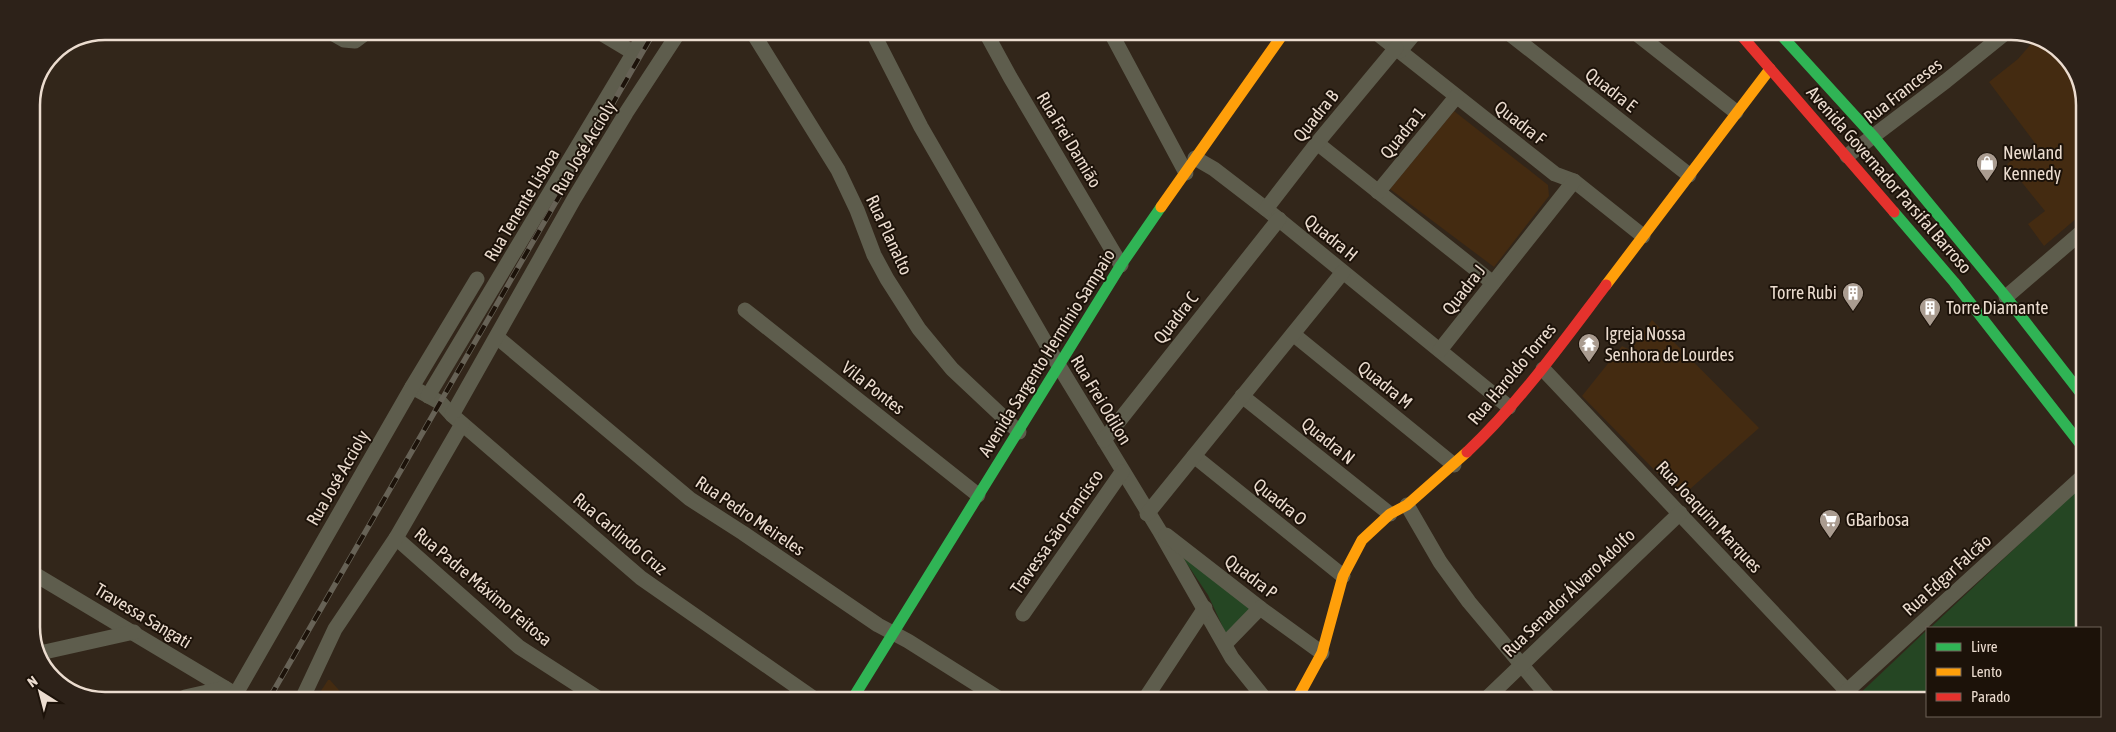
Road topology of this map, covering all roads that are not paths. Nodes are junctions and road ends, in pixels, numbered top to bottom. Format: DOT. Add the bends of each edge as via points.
graph roads {
  1 [pos="344,40"];
  2 [pos="356,40"];
  3 [pos="612,40"];
  4 [pos="641,40"];
  5 [pos="674,40"];
  6 [pos="757,40"];
  7 [pos="877,40"];
  8 [pos="990,40"];
  9 [pos="1115,40"];
  10 [pos="1277,40"];
  11 [pos="1386,40"];
  12 [pos="1408,40"];
  13 [pos="1518,40"];
  14 [pos="1645,40"];
  15 [pos="1746,40"];
  16 [pos="1786,40"];
  17 [pos="1997,40"];
  18 [pos="1398,50"];
  19 [pos="634,53"];
  20 [pos="1770,69"];
  21 [pos="1456,97"];
  22 [pos="1736,112"];
  23 [pos="1874,136"];
  24 [pos="1317,143"];
  25 [pos="1847,156"];
  26 [pos="1195,158"];
  27 [pos="1186,173"];
  28 [pos="1689,175"];
  29 [pos="1574,181"];
  30 [pos="1378,192"];
  31 [pos="1266,209"];
  32 [pos="1279,220"];
  33 [pos="1643,236"];
  34 [pos="2076,237"];
  35 [pos="1121,264"];
  36 [pos="1343,272"];
  37 [pos="477,280"];
  38 [pos="1493,283"];
  39 [pos="2006,297"];
  40 [pos="745,310"];
  41 [pos="1292,334"];
  42 [pos="498,338"];
  43 [pos="1440,350"];
  44 [pos="1059,366"];
  45 [pos="1543,369"];
  46 [pos="412,387"];
  47 [pos="2076,387"];
  48 [pos="428,396"];
  49 [pos="1242,396"];
  50 [pos="1509,407"];
  51 [pos="457,420"];
  52 [pos="1018,432"];
  53 [pos="2076,438"];
  54 [pos="1104,440"];
  55 [pos="1194,456"];
  56 [pos="1454,465"];
  57 [pos="1122,472"];
  58 [pos="2076,482"];
  59 [pos="978,495"];
  60 [pos="1407,505"];
  61 [pos="1680,513"];
  62 [pos="1147,514"];
  63 [pos="1390,514"];
  64 [pos="1159,530"];
  65 [pos="396,538"];
  66 [pos="1343,576"];
  67 [pos="40,580"];
  68 [pos="1205,608"];
  69 [pos="1260,608"];
  70 [pos="1023,614"];
  71 [pos="134,632"];
  72 [pos="894,634"];
  73 [pos="1225,644"];
  74 [pos="45,652"];
  75 [pos="1322,653"];
  76 [pos="1521,665"];
  77 [pos="229,692"];
  78 [pos="232,692"];
  79 [pos="306,692"];
  80 [pos="589,692"];
  81 [pos="804,692"];
  82 [pos="856,692"];
  83 [pos="989,692"];
  84 [pos="1150,692"];
  85 [pos="1259,692"];
  86 [pos="1301,692"];
  87 [pos="1493,692"];
  88 [pos="1544,692"];
  89 [pos="1838,692"];
  90 [pos="1846,692"];
  1 -- 2 [label="street"];
  3 -- 19 [label="street"];
  4 -- 19 [label="street, Rua Tenente Lisboa"];
  5 -- 42 [label="street, Rua José Accioly" via="574,199"];
  6 -- 52 [label="street, Rua Planalto" via="838,170 886,279 919,329 952,368"];
  7 -- 44 [label="street, Rua Frei Odilon" via="921,127"];
  8 -- 35 [label="street, Rua Frei Damião"];
  9 -- 27 [label="street"];
  10 -- 26 [label="main road, Avenida Sargento Hermínio Sampaio"];
  11 -- 18 [label="street, Quadra F"];
  12 -- 18 [label="street, Quadra B"];
  13 -- 28 [label="street, Quadra E"];
  14 -- 22 [label="street"];
  15 -- 20 [label="main road, Avenida Governador Parsifal Barroso"];
  16 -- 23 [label="main road, Avenida Governador Parsifal Barroso"];
  17 -- 23 [label="street, Rua Franceses"];
  18 -- 21 [label="street, Quadra F"];
  18 -- 24 [label="street, Quadra B"];
  19 -- 48 [label="street, Rua Tenente Lisboa"];
  20 -- 22 [label="main road, Rua Haroldo Torres"];
  20 -- 25 [label="main road, Avenida Governador Parsifal Barroso"];
  21 -- 29 [label="street, Quadra F" via="1555,174"];
  21 -- 30 [label="street, Quadra 1"];
  22 -- 28 [label="main road, Rua Haroldo Torres"];
  23 -- 25 [label="street, Rua Franceses"];
  23 -- 39 [label="main road, Avenida Governador Parsifal Barroso"];
  24 -- 30 [label="street"];
  24 -- 31 [label="street, Quadra B"];
  25 -- 53 [label="main road, Avenida Governador Parsifal Barroso" via="1954,282"];
  26 -- 27 [label="main road, Avenida Sargento Hermínio Sampaio"];
  26 -- 31 [label="street, Quadra H"];
  27 -- 35 [label="main road, Avenida Sargento Hermínio Sampaio"];
  28 -- 33 [label="main road, Rua Haroldo Torres"];
  29 -- 33 [label="street, Quadra F"];
  29 -- 38 [label="street, Quadra J"];
  30 -- 38 [label="street"];
  31 -- 32 [label="street, Quadra H"];
  32 -- 36 [label="street, Quadra H"];
  32 -- 54 [label="street, Quadra C"];
  33 -- 45 [label="main road, Rua Haroldo Torres"];
  34 -- 39 [label="street"];
  35 -- 44 [label="main road, Avenida Sargento Hermínio Sampaio"];
  36 -- 41 [label="street"];
  36 -- 43 [label="street, Quadra H"];
  37 -- 46 [label="street, Rua José Accioly"];
  38 -- 43 [label="street, Quadra J"];
  39 -- 47 [label="main road, Avenida Governador Parsifal Barroso"];
  40 -- 59 [label="street, Vila Pontes"];
  41 -- 49 [label="street"];
  41 -- 56 [label="street, Quadra M"];
  42 -- 51 [label="street, Rua José Accioly"];
  42 -- 72 [label="street, Rua Pedro Meireles" via="690,499"];
  43 -- 50 [label="street"];
  44 -- 52 [label="main road, Avenida Sargento Hermínio Sampaio"];
  44 -- 54 [label="street, Rua Frei Odilon"];
  45 -- 50 [label="main road, Rua Haroldo Torres"];
  45 -- 61 [label="street, Rua Joaquim Marques"];
  46 -- 48 [label="street, Rua Carlindo Cruz"];
  46 -- 78 [label="street, Rua José Accioly"];
  48 -- 51 [label="street, Rua Carlindo Cruz" via="441,403"];
  49 -- 55 [label="street"];
  49 -- 63 [label="street, Quadra N"];
  50 -- 56 [label="main road, Rua Haroldo Torres" via="1498,423"];
  51 -- 65 [label="street, Rua José Accioly"];
  51 -- 81 [label="street, Rua Carlindo Cruz" via="640,578"];
  52 -- 59 [label="main road, Avenida Sargento Hermínio Sampaio"];
  54 -- 57 [label="street, Rua Frei Odilon"];
  55 -- 62 [label="street"];
  55 -- 66 [label="street, Quadra O"];
  56 -- 60 [label="main road, Rua Haroldo Torres"];
  57 -- 62 [label="street, Rua Frei Odilon"];
  57 -- 70 [label="street, Travessa São Francisco"];
  58 -- 90 [label="street, Rua Edgar Falcão"];
  59 -- 72 [label="main road, Avenida Sargento Hermínio Sampaio"];
  60 -- 63 [label="main road, Rua Haroldo Torres"];
  60 -- 76 [label="street" via="1440,562"];
  61 -- 76 [label="street, Rua Senador Álvaro Adolfo"];
  61 -- 89 [label="street, Rua Joaquim Marques"];
  62 -- 64 [label="street, Rua Frei Odilon"];
  63 -- 66 [label="main road, Rua Haroldo Torres" via="1362,540"];
  64 -- 68 [label="street, Rua Frei Odilon"];
  64 -- 69 [label="street, Quadra P"];
  65 -- 79 [label="street, Rua José Accioly" via="335,629"];
  65 -- 80 [label="street, Rua Padre Máximo Feitosa" via="519,647"];
  66 -- 75 [label="main road, Rua Haroldo Torres"];
  67 -- 71 [label="street, Travessa Sangati"];
  68 -- 73 [label="street, Rua Frei Odilon"];
  68 -- 84 [label="street"];
  69 -- 73 [label="street"];
  69 -- 75 [label="street, Quadra P"];
  71 -- 74 [label="street"];
  71 -- 77 [label="street, Travessa Sangati"];
  72 -- 82 [label="main road, Avenida Sargento Hermínio Sampaio"];
  72 -- 83 [label="street, Rua Pedro Meireles"];
  73 -- 85 [label="street, Rua Frei Odilon"];
  75 -- 86 [label="main road, Rua Haroldo Torres"];
  76 -- 87 [label="street, Rua Senador Álvaro Adolfo"];
  76 -- 88 [label="street"];
}
